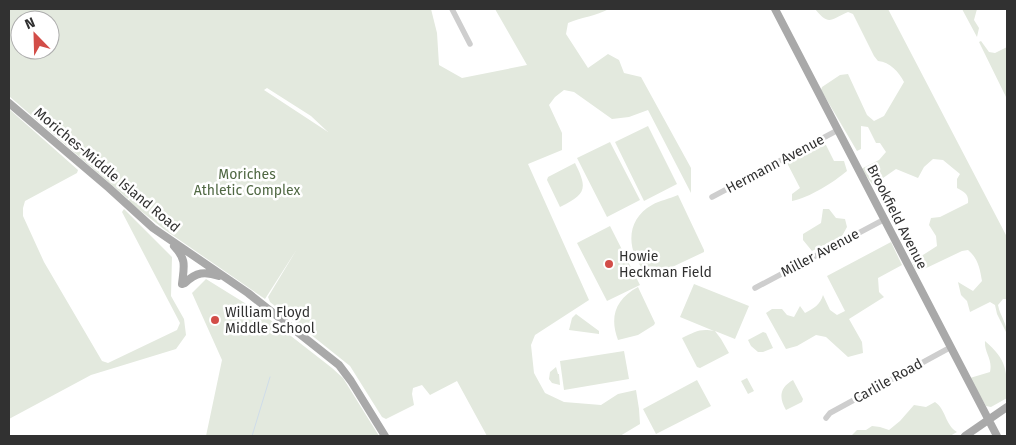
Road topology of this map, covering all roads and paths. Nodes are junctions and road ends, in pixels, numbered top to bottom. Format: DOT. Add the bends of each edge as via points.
graph roads {
  1 [pos="452,9"];
  2 [pos="775,9"];
  3 [pos="470,44"];
  4 [pos="9,103"];
  5 [pos="838,130"];
  6 [pos="712,197"];
  7 [pos="885,219"];
  8 [pos="166,237"];
  9 [pos="229,279"];
  10 [pos="755,288"];
  11 [pos="951,347"];
  12 [pos="1007,407"];
  13 [pos="826,418"];
  14 [pos="989,420"];
  15 [pos="385,436"];
  16 [pos="965,436"];
  17 [pos="997,436"];
  1 -- 3 [label="street"];
  2 -- 5 [label="main road, Brookfield Avenue"];
  4 -- 8 [label="main road, Moriches-Middle Island Road"];
  5 -- 6 [label="street, Hermann Avenue"];
  5 -- 7 [label="main road, Brookfield Avenue"];
  7 -- 10 [label="street, Miller Avenue"];
  7 -- 11 [label="main road, Brookfield Avenue"];
  8 -- 9 [label="main road, Moriches-Middle Island Road"];
  8 -- 9 [label="main road" via="184,261 183,283 204,272"];
  9 -- 15 [label="main road, Moriches-Middle Island Road" via="342,368"];
  11 -- 13 [label="street, Carlile Road"];
  11 -- 14 [label="main road, Brookfield Avenue"];
  12 -- 14 [label="main road"];
  14 -- 16 [label="main road"];
  14 -- 17 [label="main road, Brookfield Avenue"];
}
